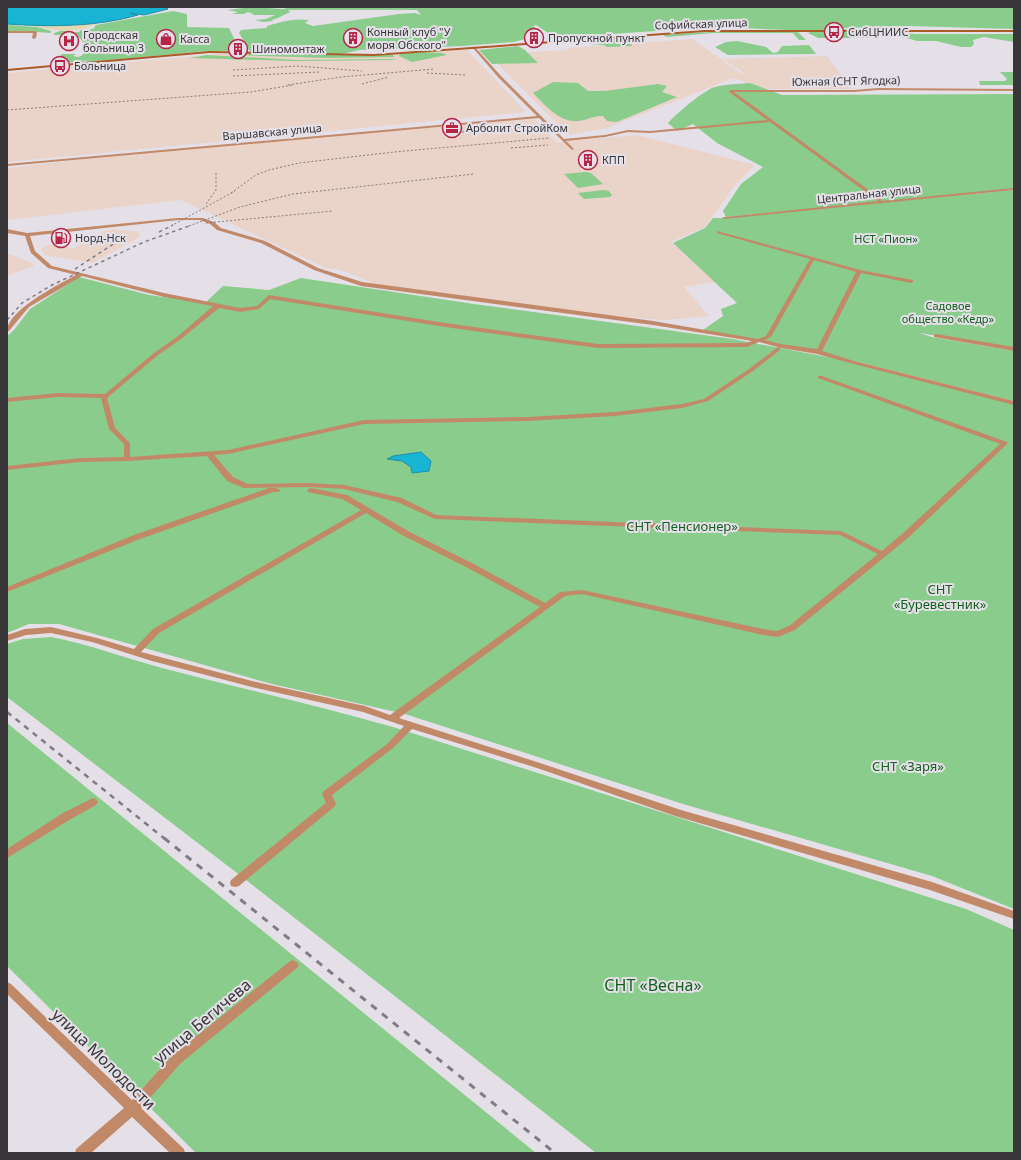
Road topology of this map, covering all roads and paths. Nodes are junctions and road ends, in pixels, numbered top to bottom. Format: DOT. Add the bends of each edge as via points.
graph roads {
  1 [pos="1014,31"];
  2 [pos="7,32"];
  3 [pos="34,38"];
  4 [pos="474,48"];
  5 [pos="7,70"];
  6 [pos="1014,90"];
  7 [pos="539,117"];
  8 [pos="772,121"];
  9 [pos="563,140"];
  10 [pos="572,149"];
  11 [pos="7,166"];
  12 [pos="1014,189"];
  13 [pos="878,200"];
  14 [pos="725,218"];
  15 [pos="7,231"];
  16 [pos="719,232"];
  17 [pos="27,235"];
  18 [pos="813,258"];
  19 [pos="859,271"];
  20 [pos="80,274"];
  21 [pos="911,281"];
  22 [pos="217,306"];
  23 [pos="7,330"];
  24 [pos="936,336"];
  25 [pos="758,341"];
  26 [pos="778,349"];
  27 [pos="1014,349"];
  28 [pos="818,352"];
  29 [pos="820,377"];
  30 [pos="107,396"];
  31 [pos="7,400"];
  32 [pos="1014,403"];
  33 [pos="209,454"];
  34 [pos="127,459"];
  35 [pos="7,468"];
  36 [pos="367,510"];
  37 [pos="883,554"];
  38 [pos="7,590"];
  39 [pos="546,607"];
  40 [pos="7,638"];
  41 [pos="136,653"];
  42 [pos="390,719"];
  43 [pos="411,725"];
  44 [pos="93,802"];
  45 [pos="7,854"];
  46 [pos="235,883"];
  47 [pos="1014,915"];
  48 [pos="294,965"];
  49 [pos="7,987"];
  50 [pos="132,1109"];
  51 [pos="81,1153"];
  52 [pos="179,1153"];
  1 -- 4 [label="main road, Софийская улица" via="705,31"];
  2 -- 3 [label="street" via="35,32"];
  4 -- 5 [label="main road, Софийская улица" via="361,55 209,52"];
  4 -- 7 [label="street"];
  6 -- 8 [label="street, Южная (СНТ Ягодка)" via="730,91"];
  7 -- 9 [label="street"];
  7 -- 11 [label="street, Варшавская улица"];
  8 -- 9 [label="street" via="650,132 628,131"];
  8 -- 13 [label="street"];
  9 -- 10 [label="street"];
  12 -- 14 [label="street, Центральная улица"];
  15 -- 17 [label="street"];
  16 -- 18 [label="street"];
  17 -- 20 [label="street" via="33,252 50,267"];
  17 -- 25 [label="street" via="178,219 201,219 212,223 219,230 263,242 316,269 362,284 653,323"];
  18 -- 19 [label="street"];
  18 -- 25 [label="street" via="768,336"];
  19 -- 21 [label="street"];
  19 -- 28 [label="street"];
  20 -- 22 [label="street"];
  20 -- 23 [label="street" via="27,306"];
  22 -- 25 [label="street" via="240,310 259,306 269,297 598,346 729,346 747,345"];
  22 -- 30 [label="street"];
  24 -- 27 [label="street"];
  25 -- 28 [label="street"];
  26 -- 33 [label="street" via="706,400 682,406 616,414 526,419 364,422"];
  28 -- 32 [label="street"];
  29 -- 37 [label="street" via="1005,443"];
  30 -- 31 [label="street" via="58,395"];
  30 -- 34 [label="street" via="104,398 112,429 127,443"];
  33 -- 34 [label="street"];
  33 -- 37 [label="street" via="230,479 247,486 344,488 399,500 434,517 841,533"];
  34 -- 35 [label="street" via="80,460"];
  36 -- 38 [label="street" via="344,497 314,490 272,490 137,538"];
  36 -- 39 [label="street" via="405,533"];
  36 -- 41 [label="street" via="156,631"];
  37 -- 39 [label="street" via="792,628 778,634 582,592 563,594"];
  39 -- 42 [label="street"];
  40 -- 41 [label="street" via="25,632 51,630"];
  41 -- 42 [label="street" via="252,684 365,709"];
  42 -- 43 [label="street"];
  43 -- 46 [label="street" via="390,746 327,794 331,804"];
  43 -- 47 [label="street" via="679,813 932,886"];
  44 -- 45 [label="street" via="61,819"];
  48 -- 50 [label="street, улица Бегичева" via="177,1059"];
  49 -- 50 [label="street, улица Молодости"];
  50 -- 51 [label="street, улица Бегичева"];
  50 -- 52 [label="street, улица Молодости"];
}
